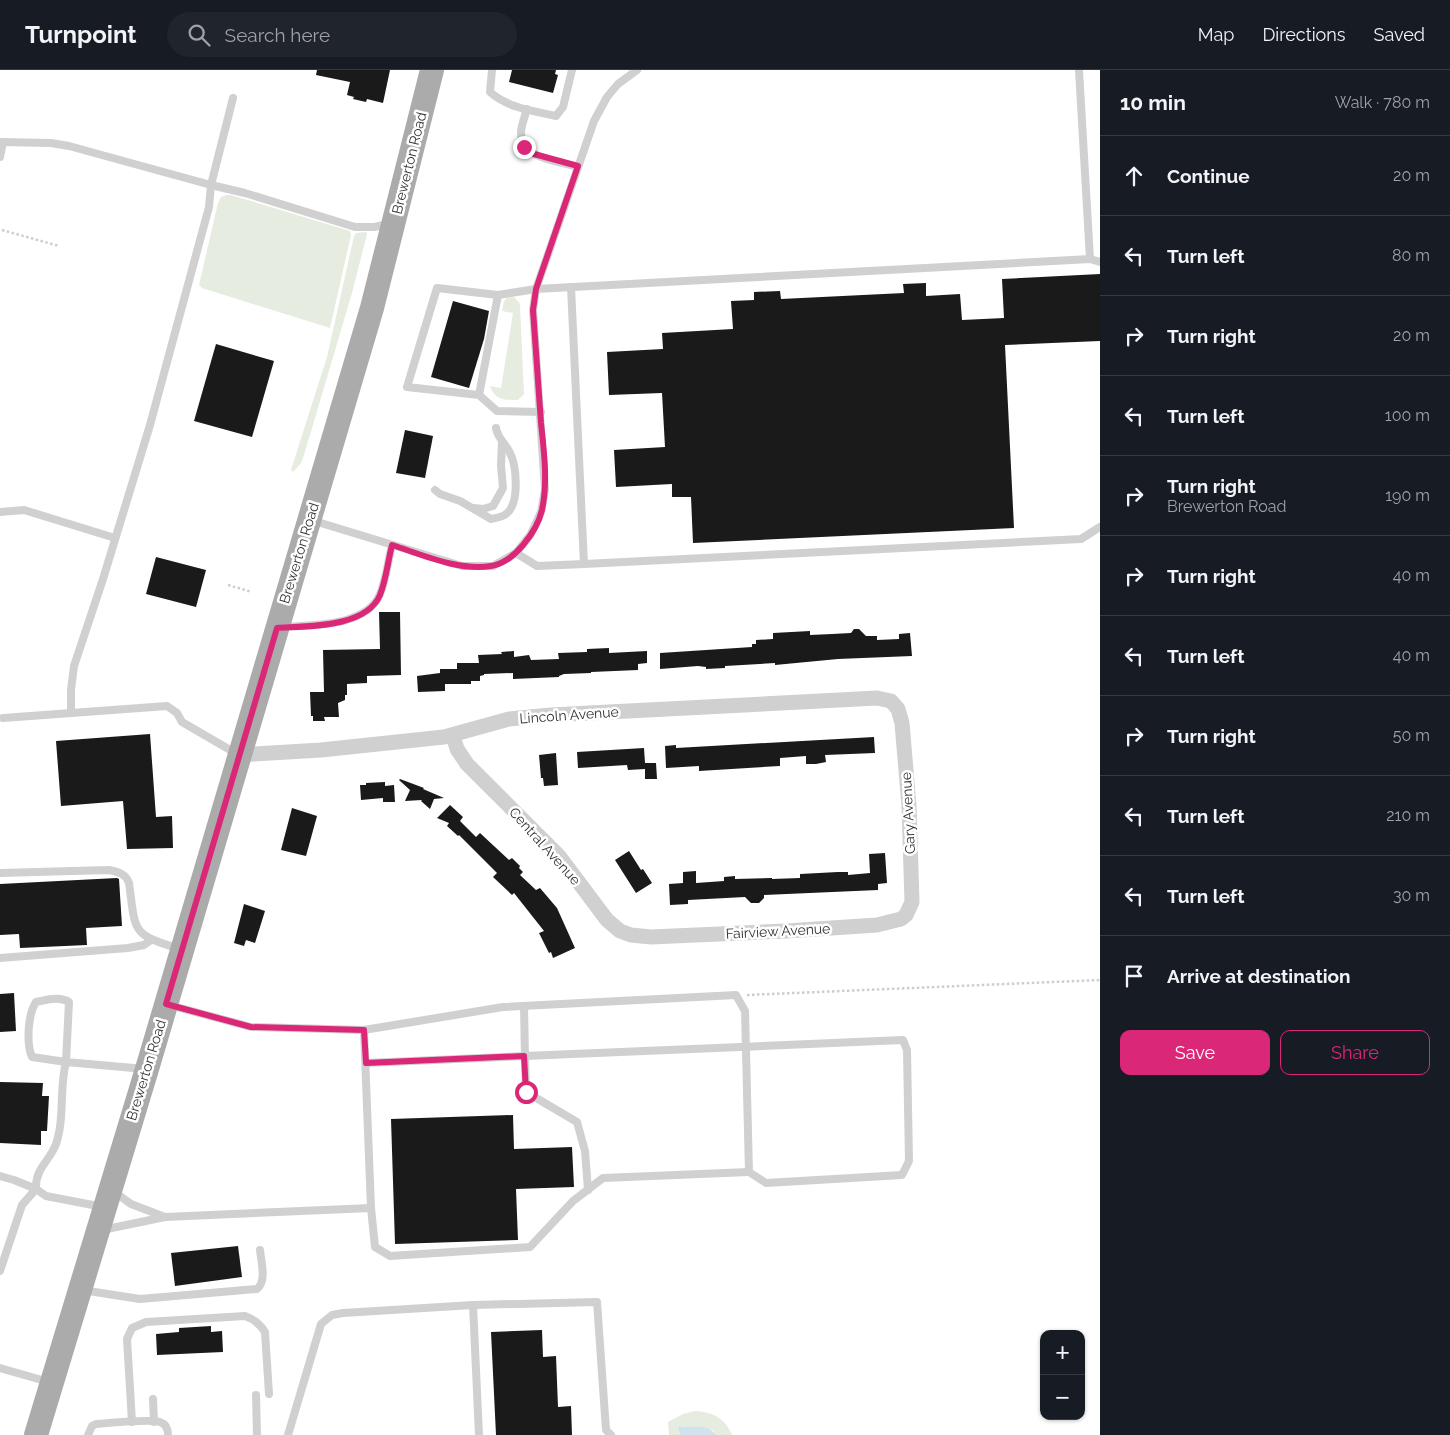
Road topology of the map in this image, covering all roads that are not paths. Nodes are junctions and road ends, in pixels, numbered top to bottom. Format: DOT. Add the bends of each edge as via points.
graph roads {
  1 [pos="432,70"];
  2 [pos="492,70"];
  3 [pos="572,70"];
  4 [pos="637,70"];
  5 [pos="1079,70"];
  6 [pos="233,98"];
  7 [pos="527,109"];
  8 [pos="2,142"];
  9 [pos="0,157"];
  10 [pos="578,166"];
  11 [pos="211,186"];
  12 [pos="393,223"];
  13 [pos="1090,259"];
  14 [pos="1100,262"];
  15 [pos="571,287"];
  16 [pos="536,289"];
  17 [pos="498,295"];
  18 [pos="479,395"];
  19 [pos="541,412"];
  20 [pos="496,428"];
  21 [pos="502,442"];
  22 [pos="435,490"];
  23 [pos="469,507"];
  24 [pos="0,512"];
  25 [pos="309,520"];
  26 [pos="1100,527"];
  27 [pos="115,538"];
  28 [pos="392,545"];
  29 [pos="516,553"];
  30 [pos="584,564"];
  31 [pos="277,628"];
  32 [pos="898,709"];
  33 [pos="71,713"];
  34 [pos="3,718"];
  35 [pos="453,735"];
  36 [pos="239,755"];
  37 [pos="0,873"];
  38 [pos="905,916"];
  39 [pos="650,937"];
  40 [pos="151,940"];
  41 [pos="182,950"];
  42 [pos="0,958"];
  43 [pos="166,1004"];
  44 [pos="524,1006"];
  45 [pos="364,1030"];
  46 [pos="746,1046"];
  47 [pos="524,1056"];
  48 [pos="66,1062"];
  49 [pos="366,1063"];
  50 [pos="147,1069"];
  51 [pos="749,1172"];
  52 [pos="0,1176"];
  53 [pos="36,1189"];
  54 [pos="588,1190"];
  55 [pos="107,1198"];
  56 [pos="371,1208"];
  57 [pos="165,1217"];
  58 [pos="98,1231"];
  59 [pos="260,1250"];
  60 [pos="0,1271"];
  61 [pos="80,1290"];
  62 [pos="473,1305"];
  63 [pos="0,1368"];
  64 [pos="52,1383"];
  65 [pos="256,1394"];
  66 [pos="269,1394"];
  67 [pos="153,1399"];
  68 [pos="132,1422"];
  69 [pos="154,1422"];
  70 [pos="36,1435"];
  71 [pos="88,1435"];
  72 [pos="168,1435"];
  73 [pos="256,1435"];
  74 [pos="288,1435"];
  75 [pos="479,1435"];
  76 [pos="611,1435"];
  1 -- 12 [label="main road, Brewerton Road"];
  2 -- 7 [label="lane" via="490,92 498,100"];
  3 -- 7 [label="lane" via="563,107 556,116"];
  4 -- 10 [label="lane" via="606,97"];
  5 -- 13 [label="lane"];
  6 -- 11 [label="lane"];
  7 -- 10 [label="lane" via="521,133 524,147 534,154"];
  8 -- 9 [label="lane"];
  8 -- 11 [label="lane" via="69,146"];
  10 -- 16 [label="lane"];
  11 -- 12 [label="lane" via="245,193 356,227"];
  11 -- 27 [label="lane" via="209,207 154,409"];
  12 -- 25 [label="main road, Brewerton Road" via="372,308"];
  13 -- 14 [label="lane"];
  13 -- 15 [label="lane"];
  15 -- 16 [label="lane"];
  15 -- 30 [label="lane"];
  16 -- 17 [label="lane"];
  16 -- 19 [label="lane" via="533,310"];
  17 -- 18 [label="lane"];
  17 -- 18 [label="lane" via="437,288 407,387"];
  18 -- 19 [label="lane" via="497,411"];
  19 -- 29 [label="lane" via="545,490 542,512"];
  20 -- 21 [label="lane"];
  21 -- 23 [label="lane" via="501,492 493,506 483,510"];
  21 -- 23 [label="lane" via="515,464 513,504 506,514 491,519"];
  22 -- 23 [label="lane"];
  24 -- 27 [label="lane" via="24,510"];
  25 -- 28 [label="lane"];
  25 -- 31 [label="main road, Brewerton Road"];
  26 -- 30 [label="lane" via="1081,539"];
  27 -- 33 [label="lane" via="74,666"];
  28 -- 29 [label="lane" via="462,566 493,566"];
  28 -- 31 [label="lane" via="380,594 363,614 334,623"];
  29 -- 30 [label="lane" via="537,566"];
  31 -- 36 [label="main road, Brewerton Road"];
  32 -- 35 [label="street, Lincoln Avenue" via="892,701 877,698 551,715 489,723"];
  32 -- 38 [label="street, Gary Avenue" via="909,806 912,902"];
  33 -- 34 [label="lane"];
  33 -- 36 [label="lane" via="168,706 182,722"];
  35 -- 36 [label="street, Lincoln Avenue" via="321,750"];
  35 -- 39 [label="street, Central Avenue" via="467,764 559,856 606,920 620,931"];
  36 -- 41 [label="main road, Brewerton Road"];
  37 -- 40 [label="lane" via="120,872 128,879 136,925"];
  38 -- 39 [label="street, Fairview Avenue" via="877,925"];
  40 -- 41 [label="lane"];
  40 -- 42 [label="lane" via="128,948"];
  41 -- 43 [label="main road, Brewerton Road"];
  43 -- 45 [label="lane" via="251,1027"];
  43 -- 50 [label="main road, Brewerton Road"];
  44 -- 45 [label="lane"];
  44 -- 46 [label="lane" via="736,995 745,1011"];
  44 -- 47 [label="lane"];
  45 -- 49 [label="lane"];
  46 -- 47 [label="lane"];
  46 -- 51 [label="lane"];
  46 -- 51 [label="lane" via="903,1040 907,1050 909,1161 902,1175 766,1183"];
  47 -- 49 [label="lane"];
  47 -- 54 [label="lane" via="526,1092 577,1122 585,1151"];
  48 -- 48 [label="lane" via="69,1002 55,999 36,1002 30,1020 32,1057"];
  48 -- 50 [label="lane"];
  48 -- 53 [label="lane" via="56,1144 41,1167"];
  49 -- 56 [label="lane"];
  50 -- 55 [label="main road, Brewerton Road"];
  51 -- 54 [label="lane" via="603,1178"];
  52 -- 53 [label="lane"];
  53 -- 55 [label="lane" via="46,1196"];
  53 -- 60 [label="lane" via="22,1205"];
  54 -- 56 [label="lane" via="573,1201 530,1247 504,1250 390,1256 375,1247"];
  55 -- 57 [label="lane"];
  55 -- 58 [label="main road, Brewerton Road"];
  56 -- 57 [label="lane"];
  57 -- 58 [label="lane"];
  58 -- 61 [label="main road, Brewerton Road"];
  59 -- 61 [label="lane" via="263,1281 257,1288 140,1299"];
  61 -- 64 [label="main road, Brewerton Road"];
  62 -- 74 [label="lane" via="332,1315 321,1324"];
  62 -- 75 [label="lane"];
  62 -- 76 [label="lane" via="597,1302 606,1430"];
  63 -- 64 [label="lane"];
  64 -- 70 [label="main road, Brewerton Road"];
  65 -- 73 [label="lane"];
  66 -- 68 [label="lane" via="264,1332 252,1318 146,1322 132,1328 127,1339"];
  67 -- 69 [label="lane"];
  68 -- 69 [label="lane"];
  68 -- 71 [label="lane" via="96,1424"];
  69 -- 72 [label="lane" via="164,1424"];
}
